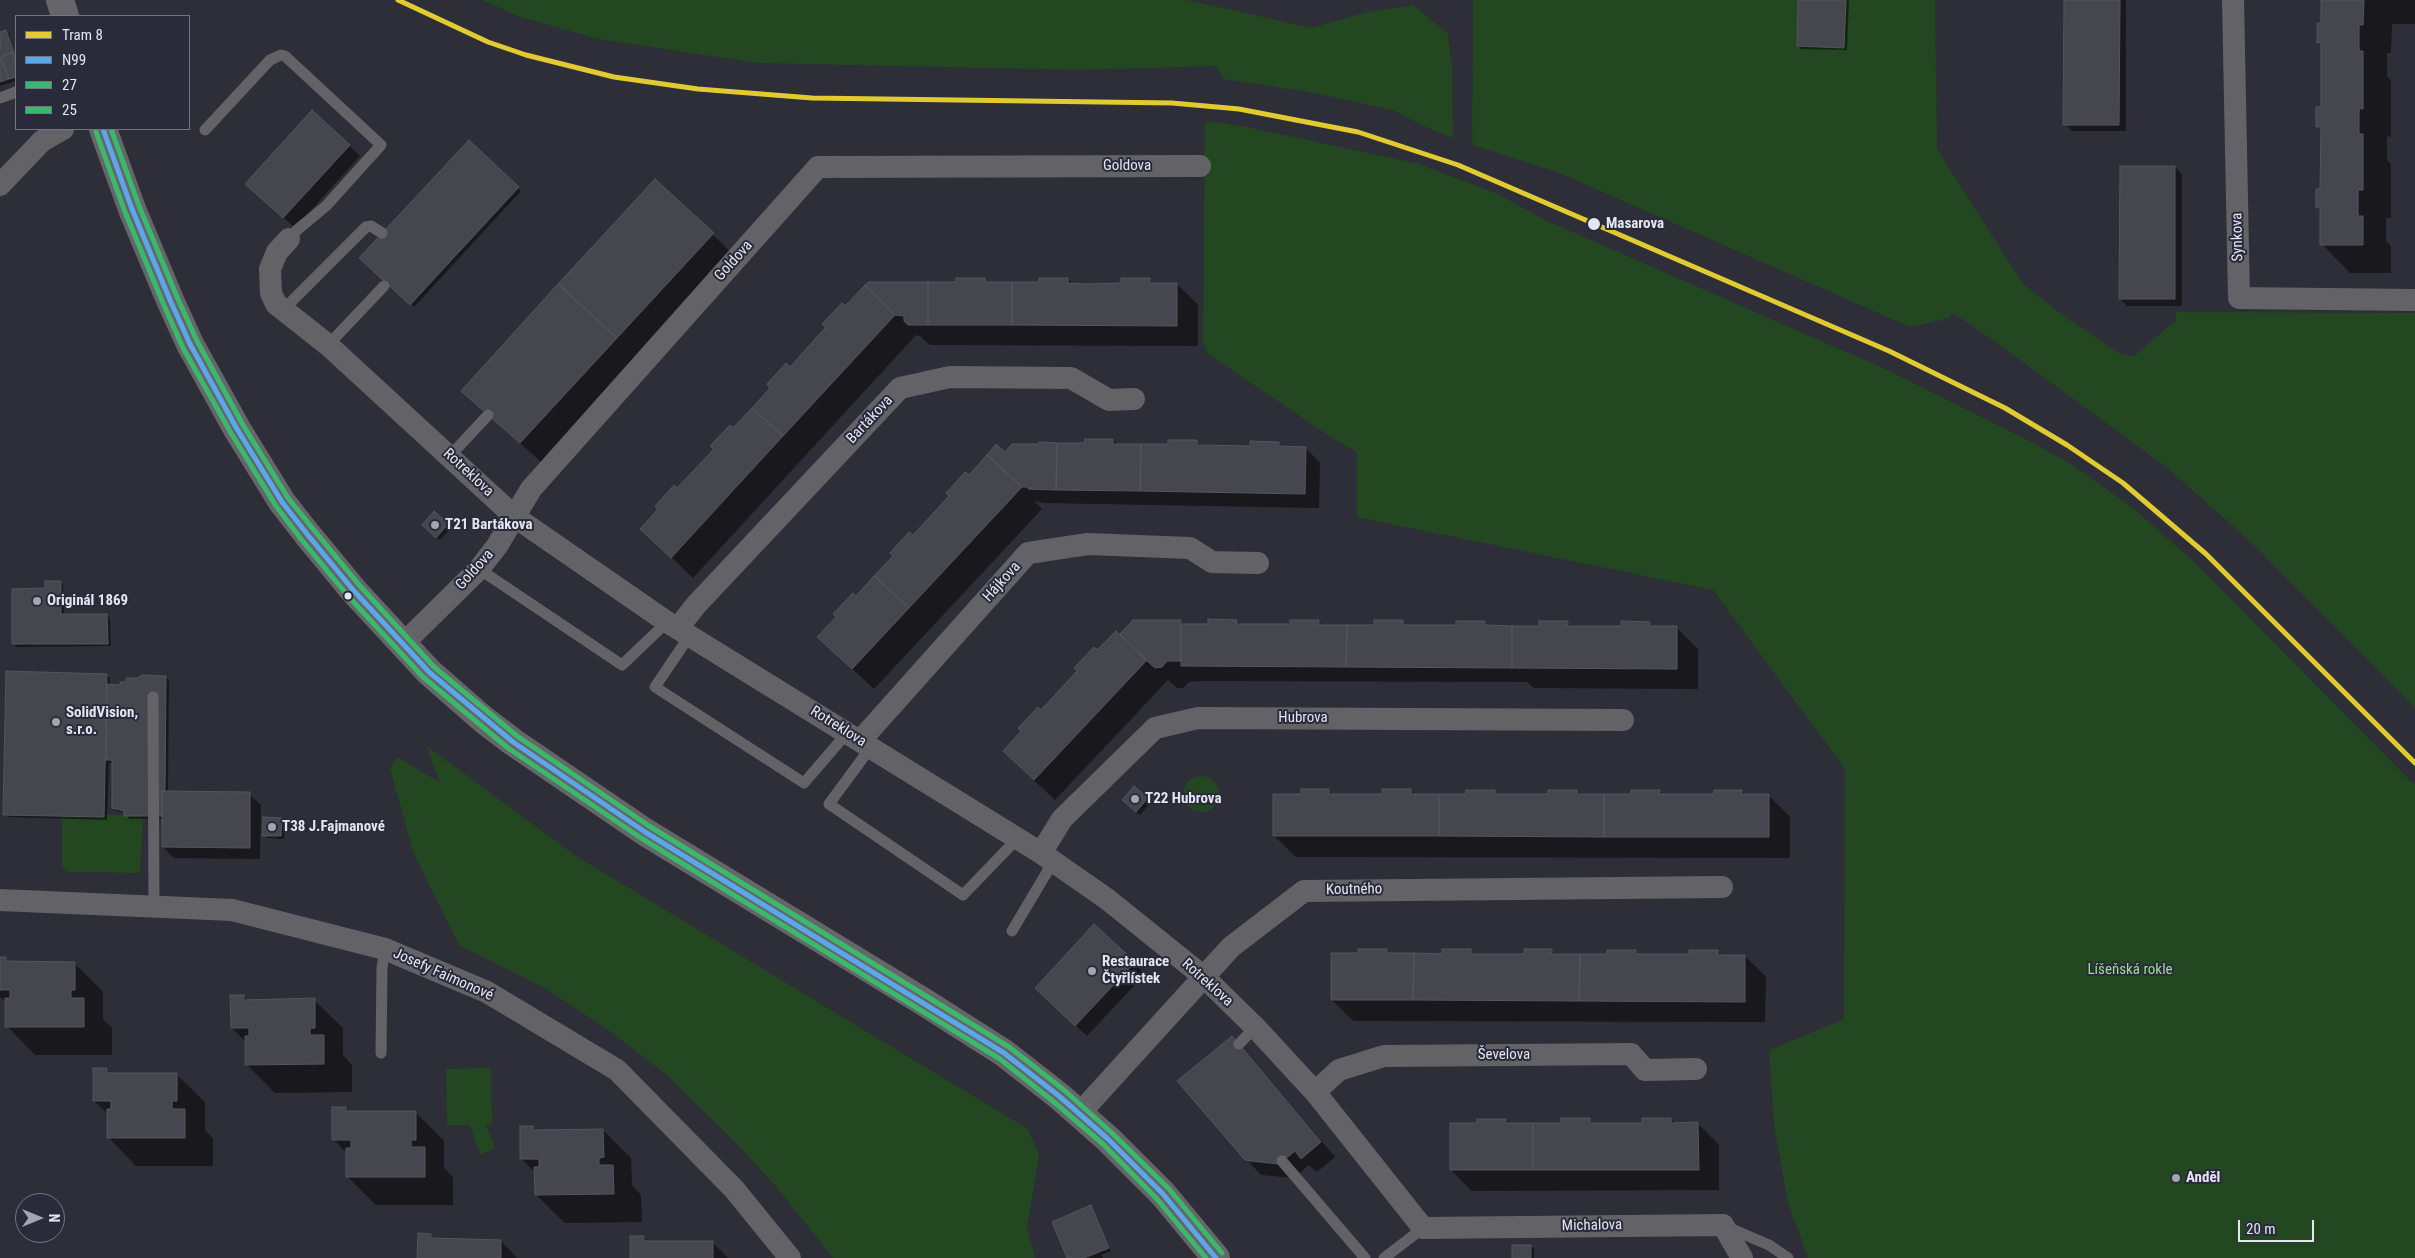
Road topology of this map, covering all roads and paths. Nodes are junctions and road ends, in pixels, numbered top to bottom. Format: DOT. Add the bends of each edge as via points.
graph roads {
  1 [pos="60,0"];
  2 [pos="2233,0"];
  3 [pos="65,15"];
  4 [pos="15,92"];
  5 [pos="0,98"];
  6 [pos="61,130"];
  7 [pos="103,130"];
  8 [pos="205,130"];
  9 [pos="1200,166"];
  10 [pos="0,185"];
  11 [pos="382,233"];
  12 [pos="289,239"];
  13 [pos="384,286"];
  14 [pos="2415,300"];
  15 [pos="282,311"];
  16 [pos="328,345"];
  17 [pos="1134,399"];
  18 [pos="488,415"];
  19 [pos="450,456"];
  20 [pos="514,517"];
  21 [pos="1258,563"];
  22 [pos="479,569"];
  23 [pos="678,628"];
  24 [pos="403,644"];
  25 [pos="153,697"];
  26 [pos="1623,720"];
  27 [pos="859,740"];
  28 [pos="1017,839"];
  29 [pos="1047,858"];
  30 [pos="1722,887"];
  31 [pos="0,900"];
  32 [pos="154,907"];
  33 [pos="1012,931"];
  34 [pos="385,949"];
  35 [pos="1204,978"];
  36 [pos="1256,1027"];
  37 [pos="1239,1044"];
  38 [pos="381,1053"];
  39 [pos="1696,1069"];
  40 [pos="1315,1092"];
  41 [pos="1080,1114"];
  42 [pos="1282,1161"];
  43 [pos="1723,1226"];
  44 [pos="1423,1228"];
  45 [pos="790,1258"];
  46 [pos="1216,1258"];
  47 [pos="1365,1258"];
  48 [pos="1384,1258"];
  49 [pos="1742,1258"];
  50 [pos="1788,1258"];
  1 -- 3 [label="street"];
  2 -- 14 [label="street, Synkova" via="2239,298"];
  4 -- 5 [label="lane"];
  6 -- 10 [label="street" via="42,142"];
  7 -- 24 [label="street" via="170,300 236,429 297,521 354,591"];
  8 -- 12 [label="lane" via="270,60 281,55 286,56 381,145 326,206"];
  9 -- 20 [label="street, Goldova" via="818,167 531,489"];
  11 -- 15 [label="lane" via="371,226 366,227"];
  12 -- 15 [label="street, Rotreklova" via="277,252 270,269 273,299"];
  13 -- 16 [label="lane"];
  15 -- 16 [label="street, Rotreklova"];
  16 -- 19 [label="street, Rotreklova"];
  17 -- 23 [label="street, Bartákova" via="1110,400 1071,378 950,377 900,388 696,604"];
  18 -- 19 [label="lane"];
  19 -- 20 [label="street, Rotreklova"];
  20 -- 22 [label="street, Goldova"];
  20 -- 23 [label="street, Rotreklova"];
  21 -- 27 [label="street, Hájkova" via="1212,562 1190,548 1088,544 1028,553"];
  22 -- 23 [label="lane" via="622,665"];
  22 -- 24 [label="street, Goldova"];
  23 -- 27 [label="street, Rotreklova"];
  23 -- 27 [label="lane" via="655,687 804,783"];
  24 -- 41 [label="street" via="456,697 540,762 645,832 967,1029"];
  25 -- 32 [label="lane"];
  26 -- 29 [label="street, Hubrova" via="1198,718 1155,728 1062,819"];
  27 -- 28 [label="street, Rotreklova"];
  27 -- 28 [label="lane" via="829,804 964,895"];
  28 -- 29 [label="street, Rotreklova"];
  29 -- 33 [label="lane"];
  29 -- 35 [label="street, Rotreklova" via="1107,899"];
  30 -- 35 [label="street, Koutného" via="1304,891 1231,946"];
  31 -- 32 [label="street, Josefy Faimonové"];
  32 -- 34 [label="street, Josefy Faimonové" via="232,910"];
  34 -- 38 [label="lane"];
  34 -- 45 [label="street, Josefy Faimonové" via="487,992 617,1070 734,1189"];
  35 -- 36 [label="street, Rotreklova"];
  35 -- 41 [label="street, Koutného"];
  36 -- 37 [label="lane"];
  36 -- 40 [label="street, Rotreklova"];
  39 -- 40 [label="street, Ševelova" via="1645,1070 1631,1054 1384,1056 1339,1070"];
  40 -- 44 [label="street, Rotreklova"];
  41 -- 46 [label="street" via="1142,1171"];
  42 -- 47 [label="lane"];
  43 -- 44 [label="street, Michalova"];
  43 -- 49 [label="street"];
  43 -- 50 [label="lane" via="1769,1245"];
  44 -- 48 [label="lane"];
}
